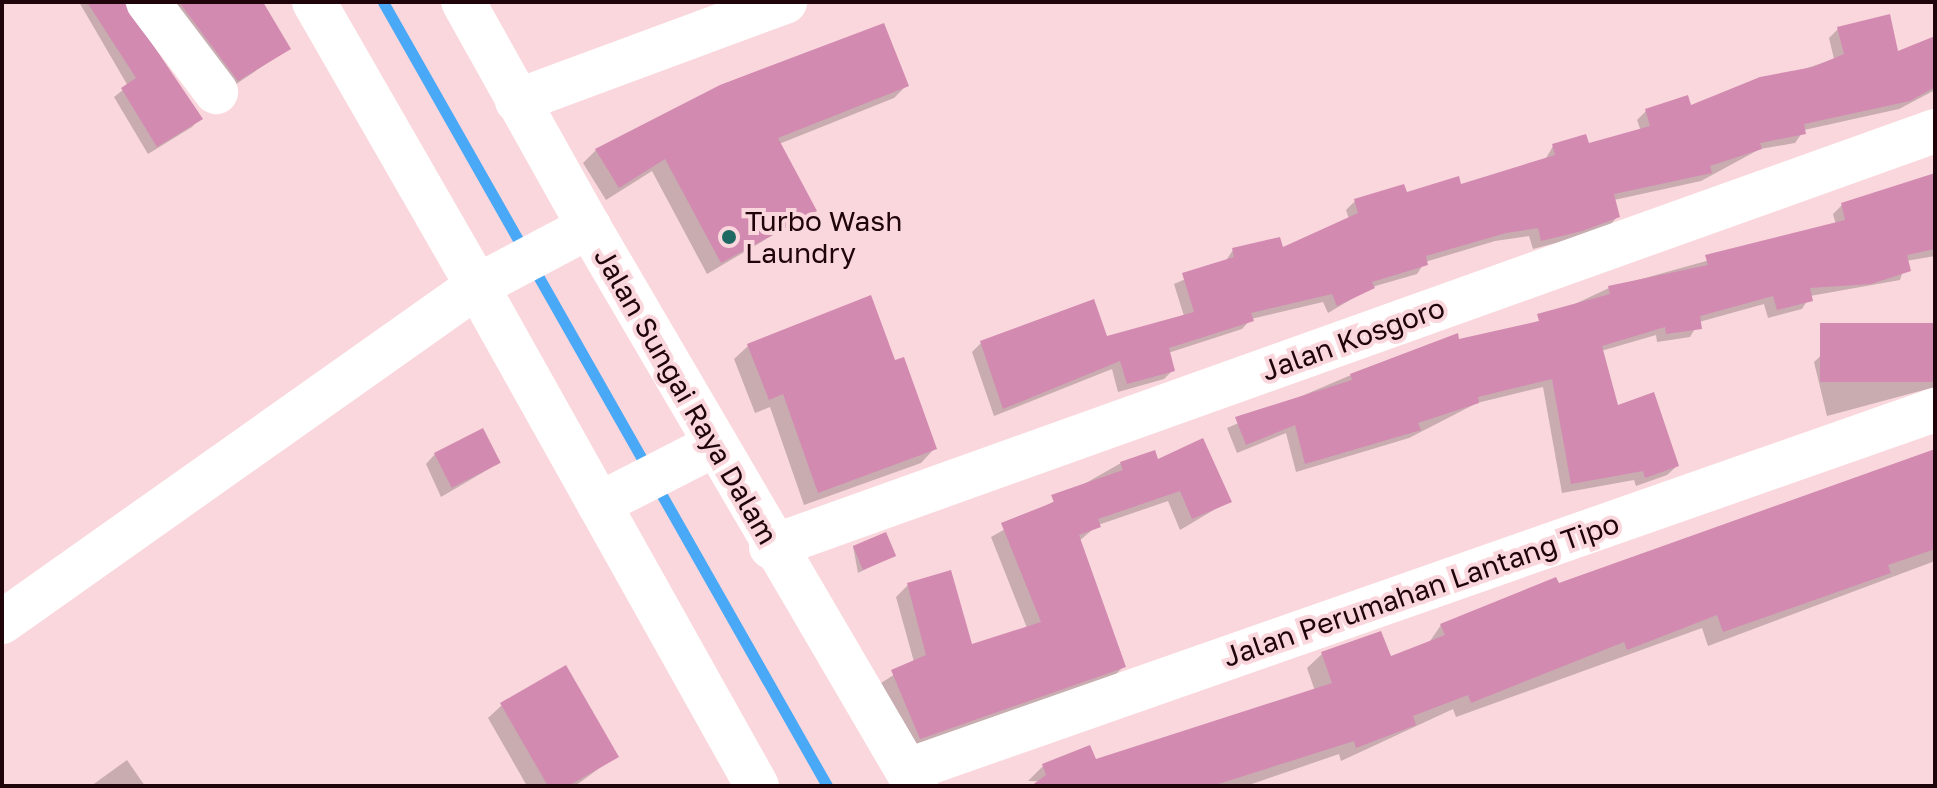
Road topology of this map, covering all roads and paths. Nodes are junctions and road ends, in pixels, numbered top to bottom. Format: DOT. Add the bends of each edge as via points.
graph roads {
  1 [pos="148,2"];
  2 [pos="463,2"];
  3 [pos="785,2"];
  4 [pos="320,4"];
  5 [pos="216,92"];
  6 [pos="517,101"];
  7 [pos="1935,131"];
  8 [pos="576,233"];
  9 [pos="491,278"];
  10 [pos="1935,410"];
  11 [pos="703,451"];
  12 [pos="605,500"];
  13 [pos="771,547"];
  14 [pos="2,622"];
  15 [pos="912,778"];
  16 [pos="757,786"];
  1 -- 5 [label="street"];
  2 -- 6 [label="street, Jalan Sungai Raya Dalam"];
  3 -- 6 [label="street"];
  4 -- 9 [label="street"];
  6 -- 8 [label="street, Jalan Sungai Raya Dalam"];
  7 -- 13 [label="street, Jalan Kosgoro"];
  8 -- 9 [label="street"];
  8 -- 11 [label="street, Jalan Sungai Raya Dalam"];
  9 -- 12 [label="street"];
  9 -- 14 [label="street"];
  10 -- 15 [label="street, Jalan Perumahan Lantang Tipo"];
  11 -- 12 [label="street"];
  11 -- 13 [label="street, Jalan Sungai Raya Dalam"];
  12 -- 16 [label="street"];
  13 -- 15 [label="street, Jalan Sungai Raya Dalam"];
}
